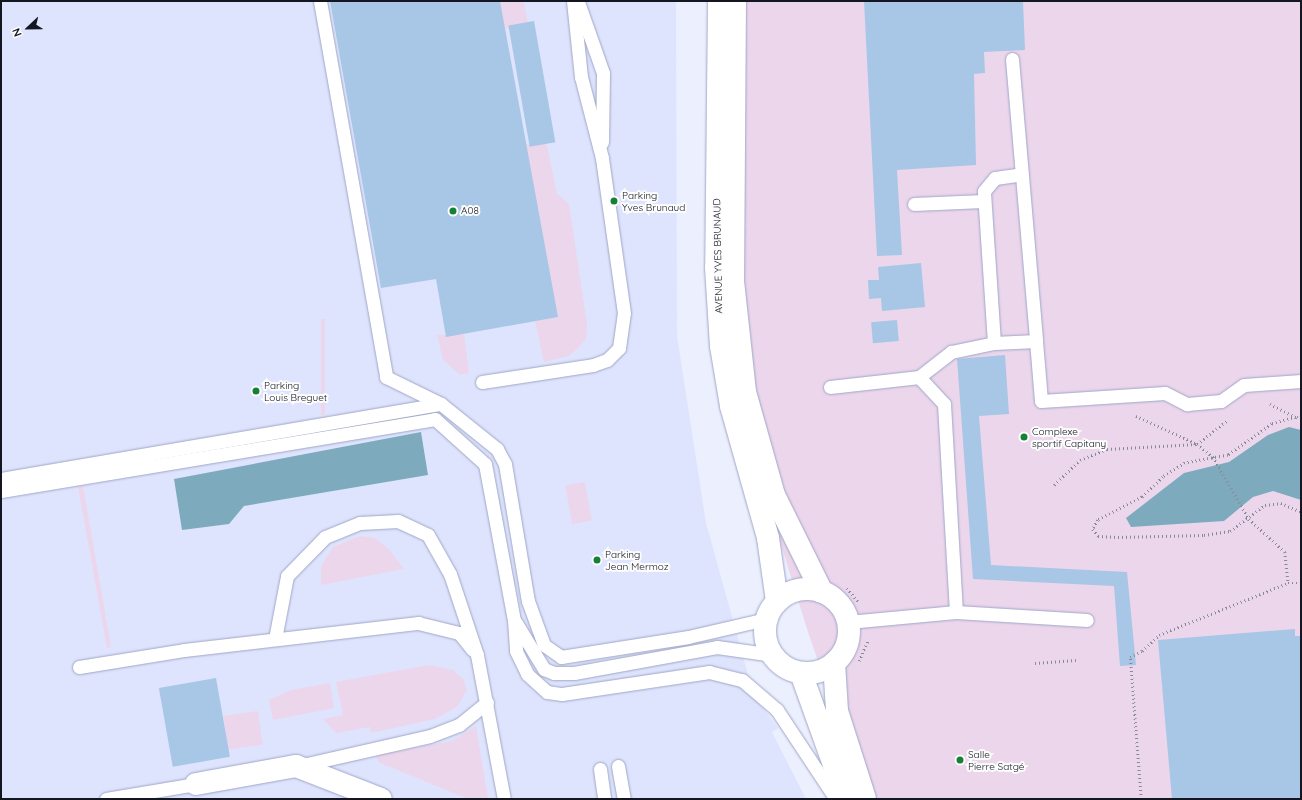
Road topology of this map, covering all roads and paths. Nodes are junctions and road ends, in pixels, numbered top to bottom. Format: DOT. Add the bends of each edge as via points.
graph roads {
  1 [pos="320,1"];
  2 [pos="573,1"];
  3 [pos="578,1"];
  4 [pos="719,1"];
  5 [pos="735,1"];
  6 [pos="1012,59"];
  7 [pos="602,158"];
  8 [pos="1022,174"];
  9 [pos="984,201"];
  10 [pos="914,204"];
  11 [pos="1036,341"];
  12 [pos="994,343"];
  13 [pos="919,377"];
  14 [pos="1301,380"];
  15 [pos="482,382"];
  16 [pos="1244,385"];
  17 [pos="830,387"];
  18 [pos="1105,397"];
  19 [pos="441,404"];
  20 [pos="1301,420"];
  21 [pos="1197,444"];
  22 [pos="1214,458"];
  23 [pos="1,479"];
  24 [pos="1054,485"];
  25 [pos="1,491"];
  26 [pos="1301,512"];
  27 [pos="1249,519"];
  28 [pos="1288,583"];
  29 [pos="1301,583"];
  30 [pos="832,587"];
  31 [pos="772,610"];
  32 [pos="956,612"];
  33 [pos="514,620"];
  34 [pos="1087,620"];
  35 [pos="856,621"];
  36 [pos="275,638"];
  37 [pos="478,655"];
  38 [pos="773,655"];
  39 [pos="1076,660"];
  40 [pos="834,663"];
  41 [pos="1035,663"];
  42 [pos="79,667"];
  43 [pos="855,670"];
  44 [pos="801,673"];
  45 [pos="487,702"];
  46 [pos="296,766"];
  47 [pos="618,766"];
  48 [pos="600,769"];
  49 [pos="196,784"];
  50 [pos="106,799"];
  51 [pos="381,799"];
  52 [pos="504,799"];
  53 [pos="604,799"];
  54 [pos="624,799"];
  55 [pos="836,799"];
  56 [pos="846,799"];
  57 [pos="865,799"];
  58 [pos="1141,799"];
  1 -- 19 [label="lane" via="386,377"];
  2 -- 7 [label="lane" via="581,77"];
  3 -- 7 [label="lane" via="603,74"];
  4 -- 31 [label="street, AVENUE YVES BRUNAUD" via="717,292 721,346 731,406 768,538"];
  5 -- 30 [label="street, AVENUE YVES BRUNAUD" via="733,281 745,392 774,495"];
  6 -- 8 [label="lane"];
  7 -- 15 [label="lane" via="624,312 620,348 607,360 593,365"];
  8 -- 9 [label="lane" via="995,178 984,190"];
  8 -- 11 [label="lane"];
  9 -- 10 [label="lane"];
  9 -- 12 [label="lane"];
  11 -- 12 [label="lane"];
  11 -- 18 [label="lane" via="1041,401"];
  12 -- 13 [label="lane" via="951,352"];
  13 -- 17 [label="lane"];
  13 -- 32 [label="lane" via="944,404"];
  14 -- 16 [label="lane"];
  16 -- 18 [label="lane" via="1221,401 1187,404 1165,392"];
  16 -- 21 [label="path" via="1224,426"];
  18 -- 21 [label="path" via="1125,412"];
  19 -- 23 [label="lane"];
  19 -- 31 [label="lane" via="497,449 505,464 528,601 544,645 561,657 688,637"];
  20 -- 22 [label="path" via="1296,417 1272,424 1228,455"];
  21 -- 22 [label="path"];
  21 -- 24 [label="path" via="1107,449 1080,460"];
  22 -- 27 [label="path"];
  22 -- 27 [label="path" via="1185,463 1163,477 1142,497 1098,520 1093,529 1098,536 1204,535 1230,531"];
  25 -- 33 [label="lane" via="435,419 485,464"];
  26 -- 27 [label="path" via="1281,503 1265,505"];
  27 -- 28 [label="path" via="1285,552"];
  28 -- 29 [label="path"];
  28 -- 58 [label="path" via="1159,635 1142,651 1130,657"];
  30 -- 31 [label="street" via="800,589"];
  30 -- 35 [label="street" via="838,604"];
  30 -- 35 [label="path" via="862,607"];
  31 -- 38 [label="street" via="764,634"];
  32 -- 34 [label="lane"];
  32 -- 35 [label="lane"];
  33 -- 38 [label="lane" via="544,669 554,673 574,673 717,647"];
  33 -- 55 [label="lane" via="516,651 527,674 547,692 562,694 709,672 742,680 777,710"];
  35 -- 40 [label="street" via="847,644"];
  35 -- 43 [label="path" via="868,643"];
  36 -- 37 [label="lane" via="418,624 459,633"];
  36 -- 37 [label="lane" via="287,576 325,537 360,523 398,521 428,535 450,574"];
  36 -- 42 [label="lane"];
  37 -- 45 [label="lane"];
  38 -- 44 [label="street" via="787,669"];
  39 -- 41 [label="path"];
  40 -- 44 [label="street" via="813,673"];
  40 -- 57 [label="street" via="837,711"];
  44 -- 56 [label="street"];
  45 -- 46 [label="lane" via="459,725 430,736"];
  45 -- 52 [label="lane"];
  46 -- 49 [label="street"];
  46 -- 51 [label="street"];
  47 -- 54 [label="lane"];
  48 -- 53 [label="lane"];
  49 -- 50 [label="lane"];
}
